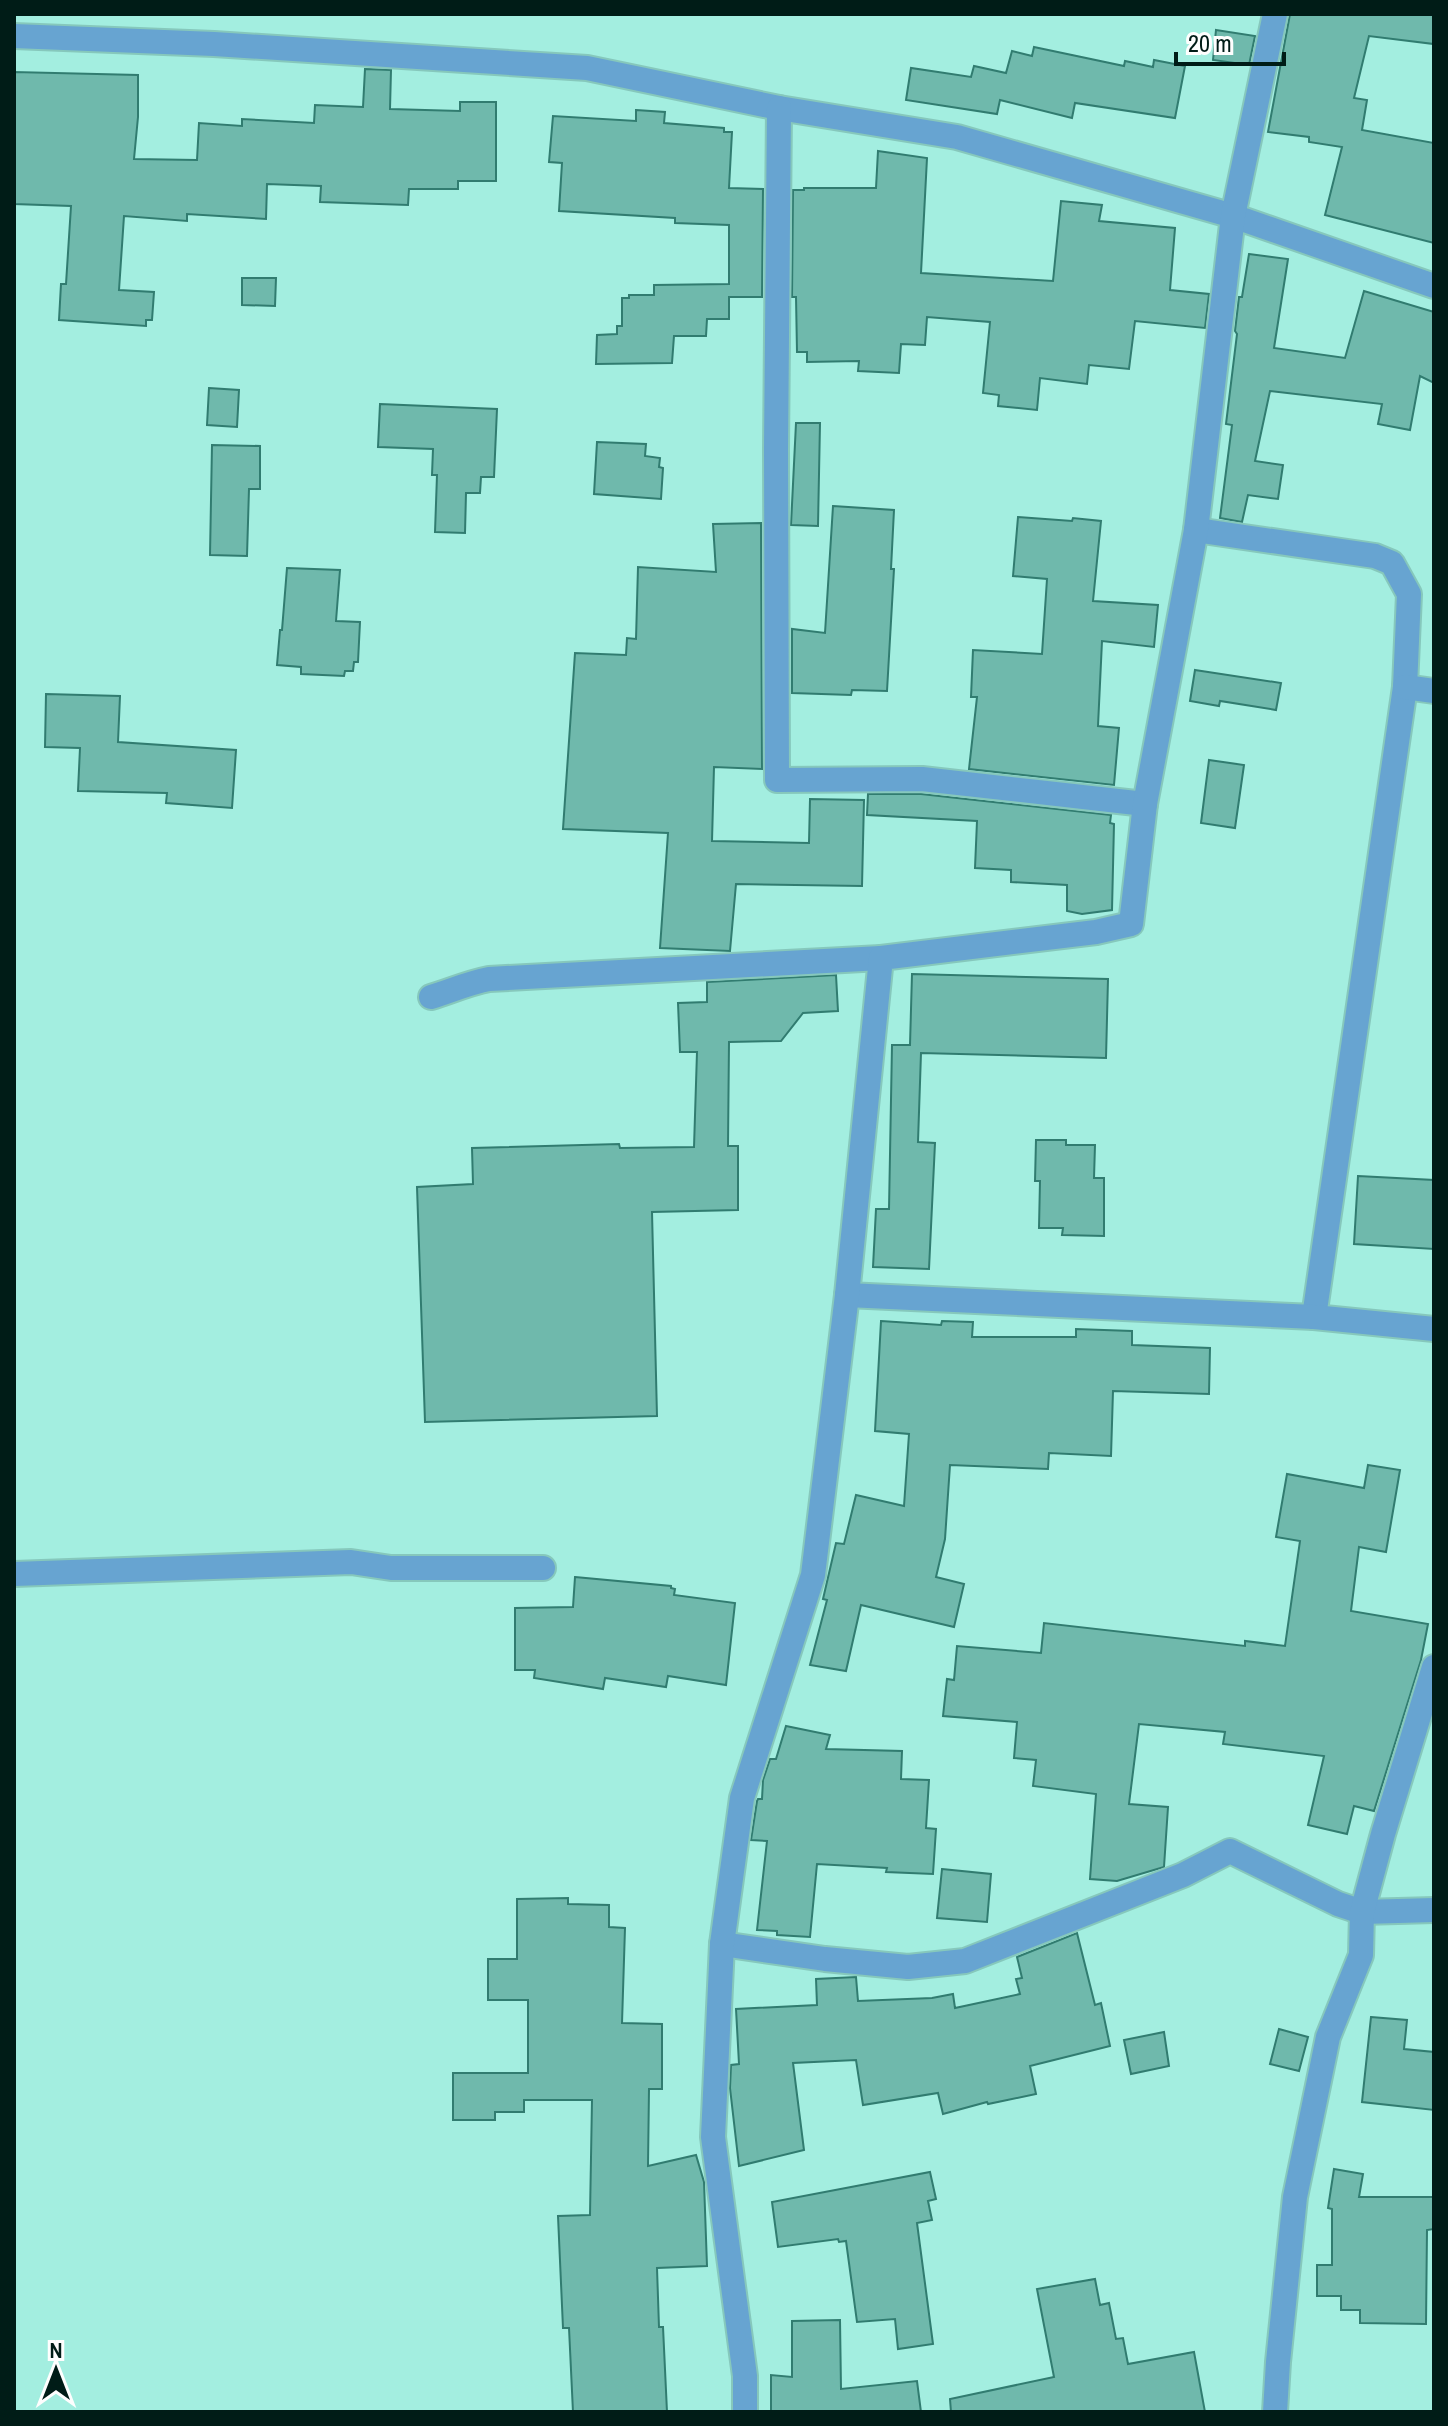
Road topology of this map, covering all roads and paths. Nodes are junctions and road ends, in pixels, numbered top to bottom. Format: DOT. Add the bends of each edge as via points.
graph roads {
  1 [pos="1275,14"];
  2 [pos="14,36"];
  3 [pos="779,108"];
  4 [pos="1233,216"];
  5 [pos="1434,286"];
  6 [pos="1196,530"];
  7 [pos="1405,687"];
  8 [pos="1434,691"];
  9 [pos="1145,804"];
  10 [pos="881,958"];
  11 [pos="431,997"];
  12 [pos="847,1295"];
  13 [pos="1314,1317"];
  14 [pos="1434,1329"];
  15 [pos="543,1568"];
  16 [pos="14,1574"];
  17 [pos="1434,1667"];
  18 [pos="1434,1910"];
  19 [pos="1362,1912"];
  20 [pos="722,1944"];
  21 [pos="745,2412"];
  22 [pos="1275,2412"];
  1 -- 4 [label="street"];
  2 -- 3 [label="street" via="587,68"];
  3 -- 4 [label="street" via="957,137"];
  3 -- 9 [label="street" via="777,780 922,779"];
  4 -- 5 [label="street"];
  4 -- 6 [label="street"];
  6 -- 7 [label="street" via="1375,556 1392,563 1409,594"];
  6 -- 9 [label="street"];
  7 -- 8 [label="street"];
  7 -- 13 [label="street"];
  9 -- 10 [label="street" via="1131,924"];
  10 -- 11 [label="street" via="489,979"];
  10 -- 12 [label="street"];
  12 -- 13 [label="street"];
  12 -- 20 [label="street" via="813,1575 742,1798"];
  13 -- 14 [label="street"];
  15 -- 16 [label="street" via="391,1568 351,1562"];
  17 -- 19 [label="street"];
  18 -- 19 [label="street"];
  19 -- 20 [label="street" via="1230,1851 1183,1875 965,1961 908,1967"];
  19 -- 22 [label="street" via="1361,1955 1328,2037 1295,2197"];
  20 -- 21 [label="street" via="713,2137 745,2376"];
}
